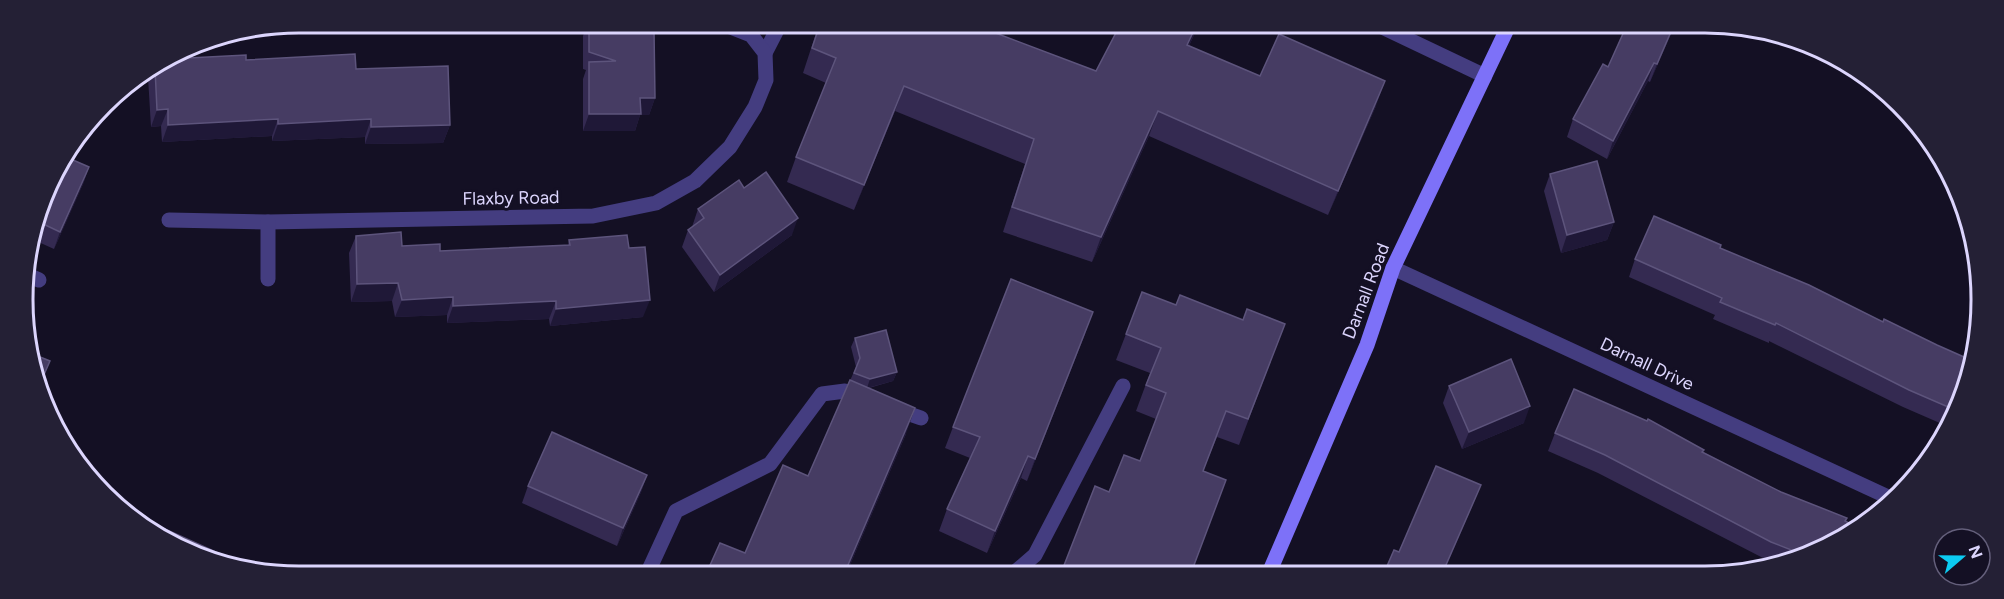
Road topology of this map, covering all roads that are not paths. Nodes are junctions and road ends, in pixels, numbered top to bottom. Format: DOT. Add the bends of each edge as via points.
graph roads {
  1 [pos="746,33"];
  2 [pos="775,33"];
  3 [pos="1395,33"];
  4 [pos="1505,33"];
  5 [pos="765,53"];
  6 [pos="1485,76"];
  7 [pos="169,220"];
  8 [pos="268,222"];
  9 [pos="1393,268"];
  10 [pos="268,279"];
  11 [pos="1123,386"];
  12 [pos="921,418"];
  13 [pos="1885,495"];
  14 [pos="651,566"];
  15 [pos="1022,566"];
  16 [pos="1272,566"];
  1 -- 5 [label="street"];
  2 -- 5 [label="street, Flaxby Road"];
  3 -- 6 [label="street"];
  4 -- 6 [label="main road, Darnall Road"];
  5 -- 8 [label="street, Flaxby Road" via="766,80 755,107 730,147 694,182 656,203 592,216"];
  6 -- 9 [label="main road, Darnall Road"];
  7 -- 8 [label="street, Flaxby Road"];
  8 -- 10 [label="street"];
  9 -- 13 [label="street, Darnall Drive"];
  9 -- 16 [label="main road, Darnall Road" via="1367,345"];
  11 -- 15 [label="street" via="1035,555"];
  12 -- 14 [label="street" via="844,391 822,394 770,464 676,511"];
}
